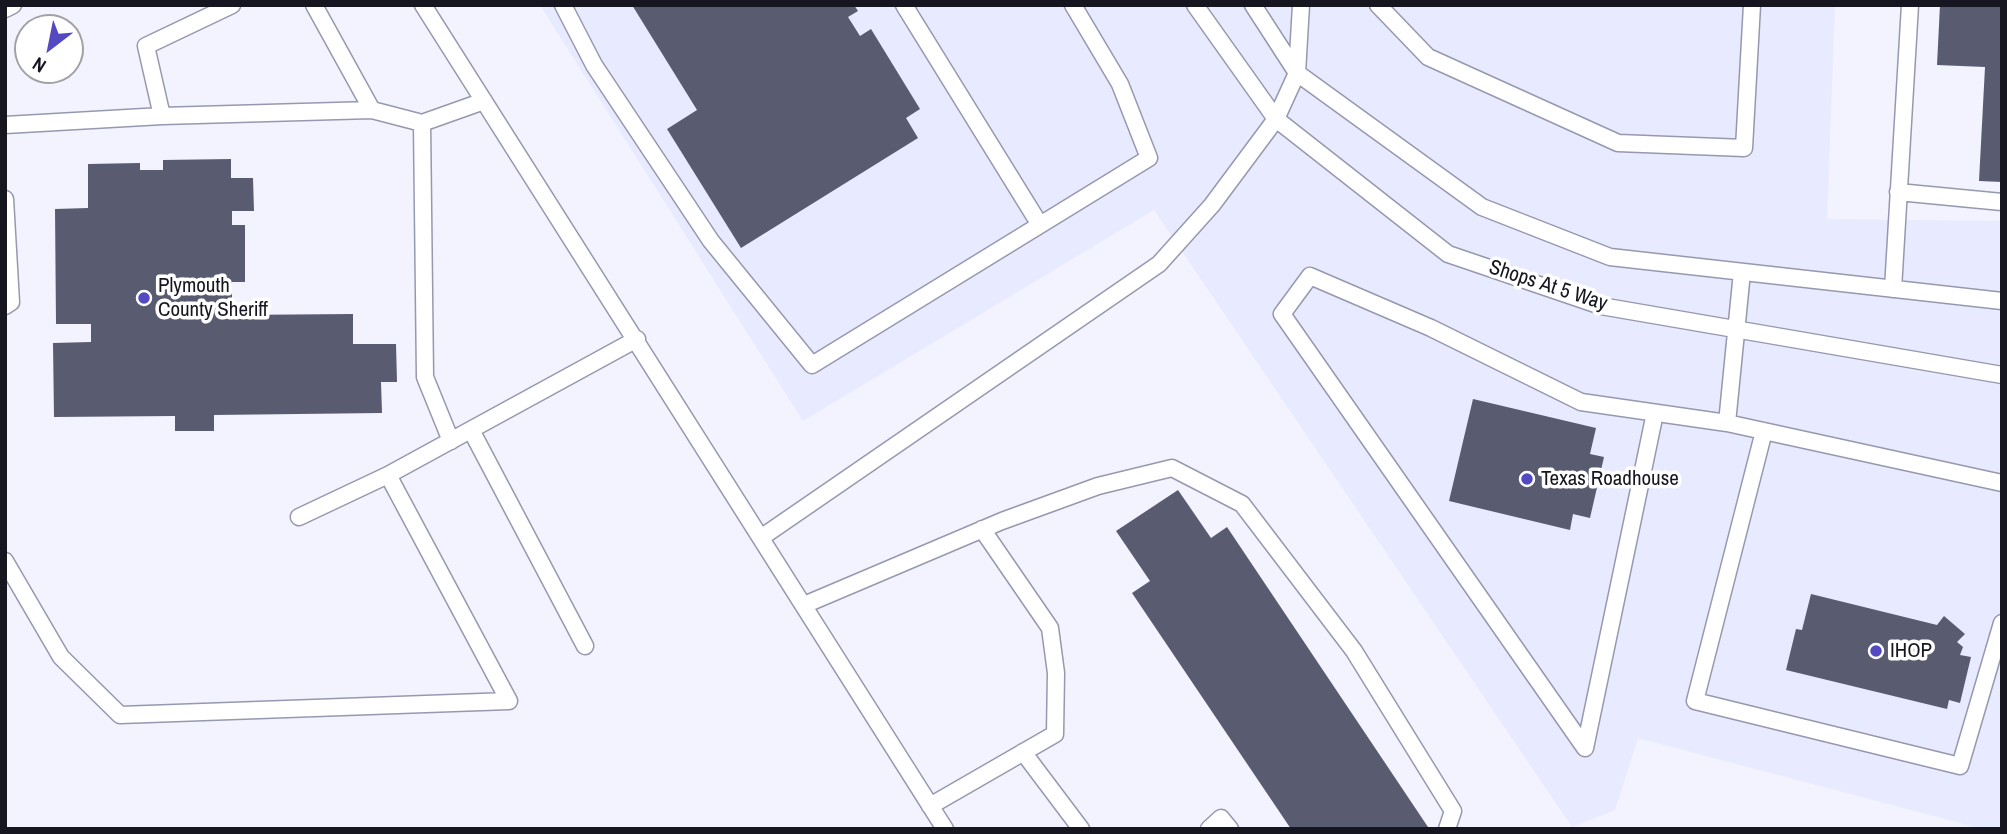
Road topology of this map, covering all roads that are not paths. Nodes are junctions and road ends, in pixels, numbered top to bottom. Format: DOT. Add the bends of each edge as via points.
graph roads {
  1 [pos="13,5"];
  2 [pos="232,5"];
  3 [pos="314,5"];
  4 [pos="423,5"];
  5 [pos="563,5"];
  6 [pos="904,5"];
  7 [pos="1073,5"];
  8 [pos="1195,5"];
  9 [pos="1252,5"];
  10 [pos="1301,5"];
  11 [pos="1378,5"];
  12 [pos="1752,5"];
  13 [pos="1910,5"];
  14 [pos="5,9"];
  15 [pos="1297,73"];
  16 [pos="484,101"];
  17 [pos="372,110"];
  18 [pos="162,116"];
  19 [pos="1276,119"];
  20 [pos="422,123"];
  21 [pos="5,125"];
  22 [pos="1898,192"];
  23 [pos="5,199"];
  24 [pos="2002,202"];
  25 [pos="6,221"];
  26 [pos="1040,225"];
  27 [pos="1742,272"];
  28 [pos="1892,289"];
  29 [pos="2002,301"];
  30 [pos="5,306"];
  31 [pos="1734,329"];
  32 [pos="636,339"];
  33 [pos="2002,375"];
  34 [pos="1654,413"];
  35 [pos="1727,423"];
  36 [pos="471,430"];
  37 [pos="1764,431"];
  38 [pos="451,441"];
  39 [pos="388,475"];
  40 [pos="2002,483"];
  41 [pos="299,517"];
  42 [pos="982,529"];
  43 [pos="762,537"];
  44 [pos="5,561"];
  45 [pos="804,605"];
  46 [pos="2002,623"];
  47 [pos="585,646"];
  48 [pos="1023,752"];
  49 [pos="930,806"];
  50 [pos="945,829"];
  51 [pos="1081,829"];
  52 [pos="1209,829"];
  53 [pos="1230,829"];
  54 [pos="1447,829"];
  1 -- 14 [label="lane"];
  2 -- 18 [label="lane" via="146,46"];
  3 -- 17 [label="lane"];
  4 -- 16 [label="lane"];
  5 -- 26 [label="lane" via="594,65 711,242 812,365"];
  6 -- 26 [label="lane"];
  7 -- 26 [label="lane" via="1120,84 1149,158"];
  8 -- 19 [label="lane, Shops At 5 Way"];
  9 -- 15 [label="lane"];
  10 -- 15 [label="lane"];
  11 -- 12 [label="lane" via="1428,57 1618,143 1744,148"];
  13 -- 22 [label="lane"];
  15 -- 19 [label="lane"];
  15 -- 27 [label="lane" via="1482,207 1610,257"];
  16 -- 20 [label="lane"];
  16 -- 32 [label="lane"];
  17 -- 18 [label="lane"];
  17 -- 20 [label="lane"];
  18 -- 21 [label="lane"];
  19 -- 31 [label="lane, Shops At 5 Way" via="1448,254 1601,306"];
  19 -- 43 [label="lane" via="1212,205 1159,264"];
  20 -- 38 [label="lane" via="425,377"];
  22 -- 24 [label="lane"];
  22 -- 28 [label="lane"];
  23 -- 25 [label="lane"];
  25 -- 30 [label="lane" via="11,302"];
  27 -- 28 [label="lane"];
  27 -- 31 [label="lane"];
  28 -- 29 [label="lane"];
  31 -- 33 [label="lane, Shops At 5 Way"];
  31 -- 35 [label="lane"];
  32 -- 36 [label="lane"];
  32 -- 43 [label="lane"];
  34 -- 34 [label="lane" via="1581,402 1431,328 1310,276 1282,314 1585,748"];
  34 -- 35 [label="lane"];
  35 -- 37 [label="lane"];
  36 -- 38 [label="lane"];
  36 -- 47 [label="lane"];
  37 -- 40 [label="lane"];
  37 -- 46 [label="lane" via="1695,701 1960,766"];
  38 -- 39 [label="lane"];
  39 -- 41 [label="lane"];
  39 -- 44 [label="lane" via="509,701 120,715 61,657"];
  42 -- 45 [label="lane"];
  42 -- 48 [label="lane" via="1050,628 1056,673 1055,734"];
  42 -- 54 [label="lane" via="1098,486 1172,468 1242,504 1354,651 1453,811"];
  43 -- 45 [label="lane"];
  45 -- 49 [label="lane"];
  48 -- 49 [label="lane"];
  48 -- 51 [label="lane"];
  49 -- 50 [label="lane"];
  52 -- 53 [label="lane" via="1221,818"];
}
